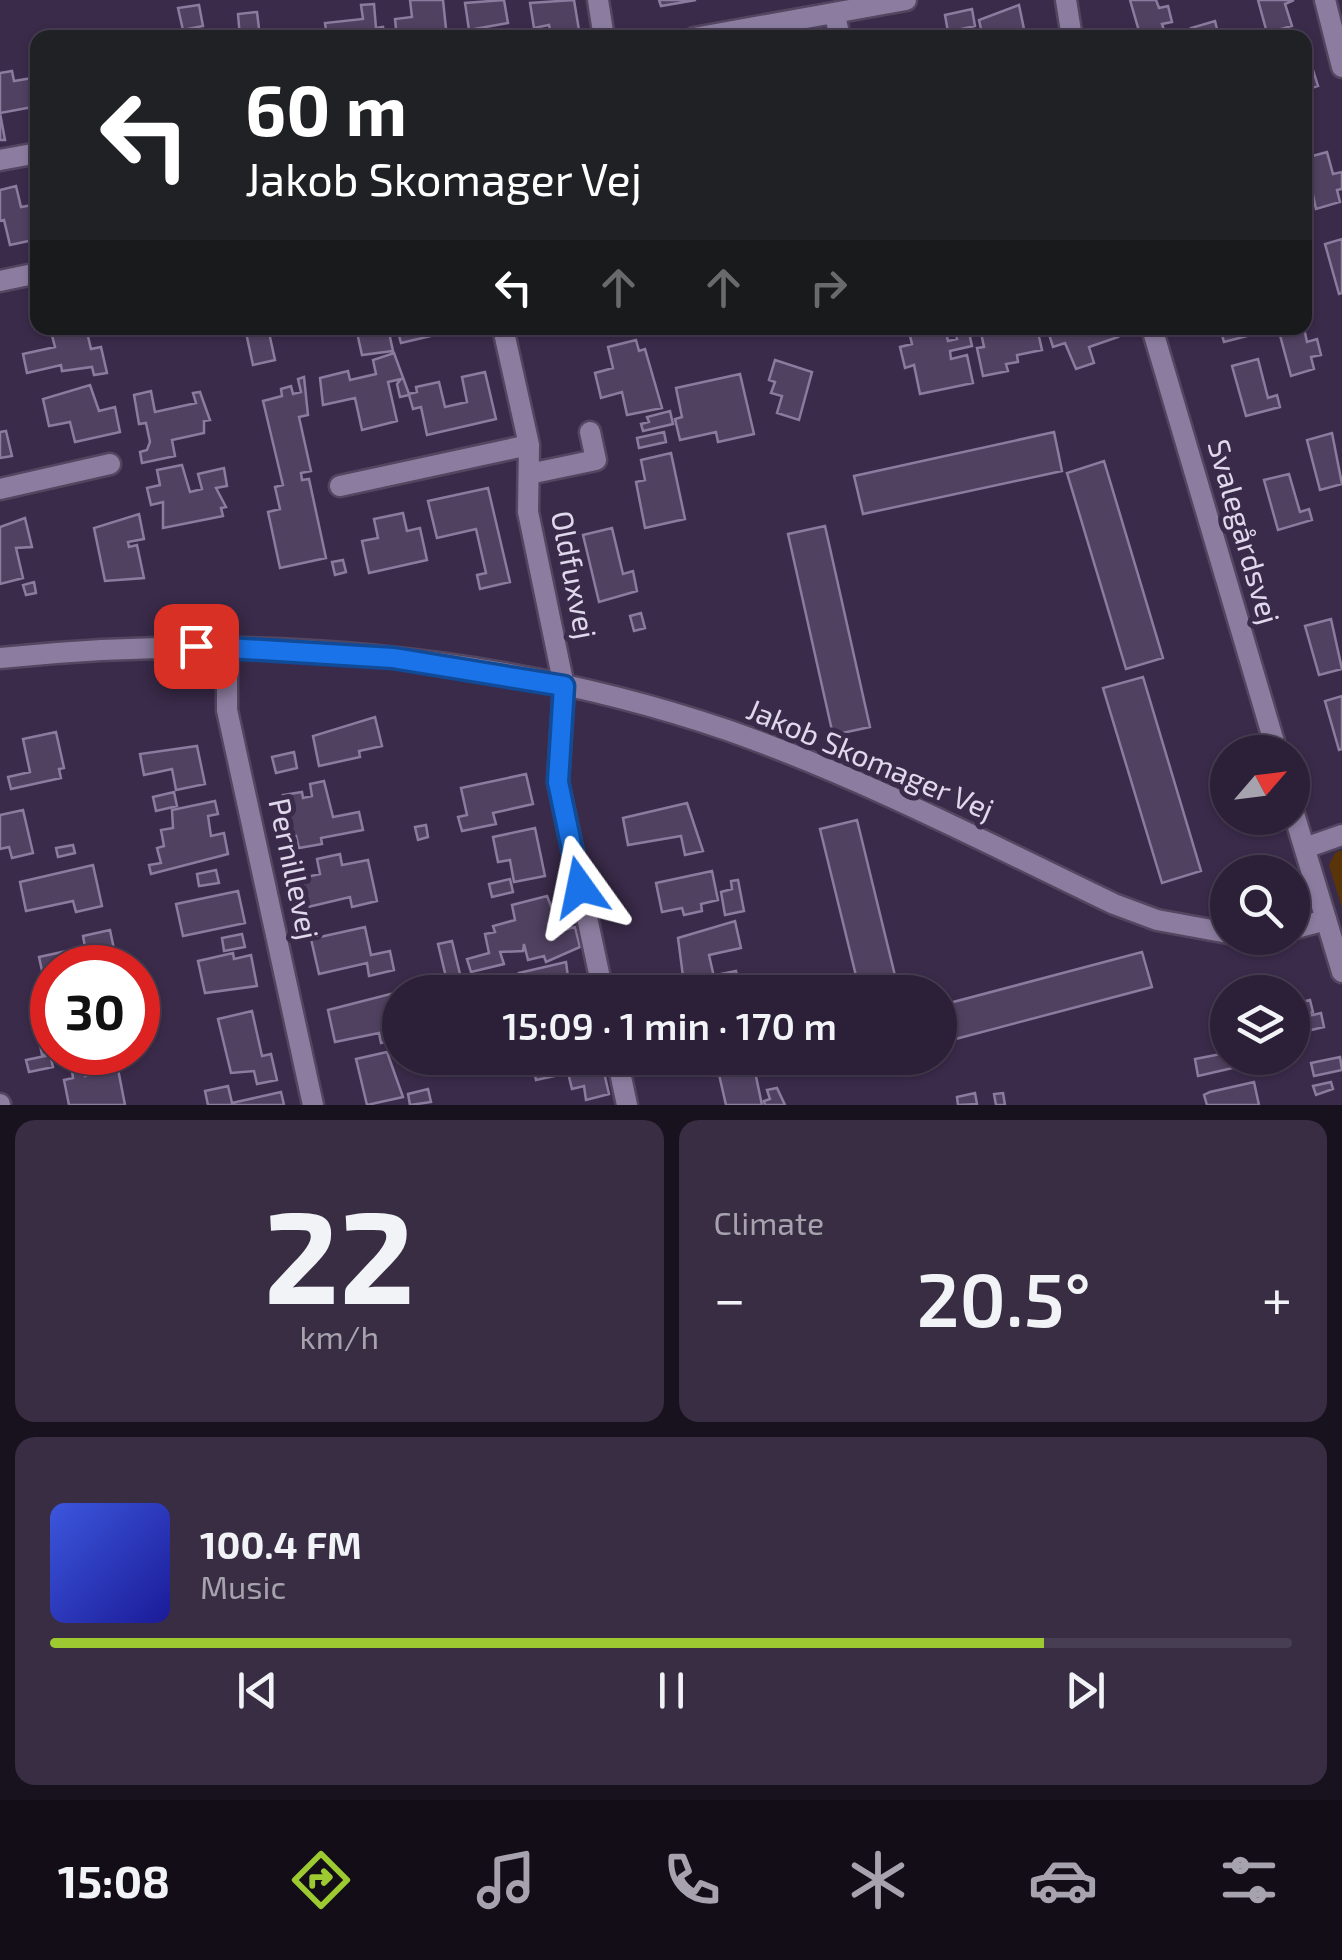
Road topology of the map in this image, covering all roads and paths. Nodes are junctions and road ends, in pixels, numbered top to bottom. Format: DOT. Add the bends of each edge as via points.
graph roads {
  1 [pos="598,0"];
  2 [pos="906,0"];
  3 [pos="1066,0"];
  4 [pos="1326,0"];
  5 [pos="835,15"];
  6 [pos="603,30"];
  7 [pos="743,30"];
  8 [pos="838,30"];
  9 [pos="1071,30"];
  10 [pos="1342,68"];
  11 [pos="30,154"];
  12 [pos="0,160"];
  13 [pos="30,274"];
  14 [pos="0,280"];
  15 [pos="504,335"];
  16 [pos="1154,335"];
  17 [pos="590,432"];
  18 [pos="528,445"];
  19 [pos="110,464"];
  20 [pos="529,474"];
  21 [pos="340,486"];
  22 [pos="0,488"];
  23 [pos="228,645"];
  24 [pos="0,658"];
  25 [pos="564,686"];
  26 [pos="1271,735"];
  27 [pos="1300,835"];
  28 [pos="1342,836"];
  29 [pos="1304,848"];
  30 [pos="1326,920"];
  31 [pos="1310,924"];
  32 [pos="1210,929"];
  33 [pos="1342,972"];
  34 [pos="599,975"];
  35 [pos="621,1075"];
  36 [pos="313,1105"];
  37 [pos="627,1105"];
  1 -- 6 [label="street"];
  2 -- 5 [label="street"];
  3 -- 9 [label="street"];
  4 -- 10 [label="street"];
  5 -- 7 [label="street"];
  5 -- 8 [label="street"];
  11 -- 12 [label="street"];
  13 -- 14 [label="street"];
  15 -- 18 [label="street, Oldfuxvej"];
  16 -- 26 [label="street, Svalegårdsvej"];
  17 -- 20 [label="street, Oldfuxvej" via="596,460"];
  18 -- 20 [label="street, Oldfuxvej"];
  18 -- 21 [label="street"];
  19 -- 22 [label="street"];
  20 -- 25 [label="street, Oldfuxvej" via="528,512"];
  23 -- 24 [label="street, Jakob Skomager Vej"];
  23 -- 25 [label="street, Jakob Skomager Vej" via="393,658"];
  23 -- 36 [label="street, Pernillevej" via="228,710"];
  25 -- 32 [label="street, Jakob Skomager Vej" via="724,730 846,776 1114,904"];
  25 -- 34 [label="street, Oldfuxvej" via="558,782"];
  27 -- 29 [label="street"];
  28 -- 29 [label="street"];
  29 -- 30 [label="street"];
  30 -- 31 [label="street"];
  30 -- 33 [label="street"];
  35 -- 37 [label="street"];
}
